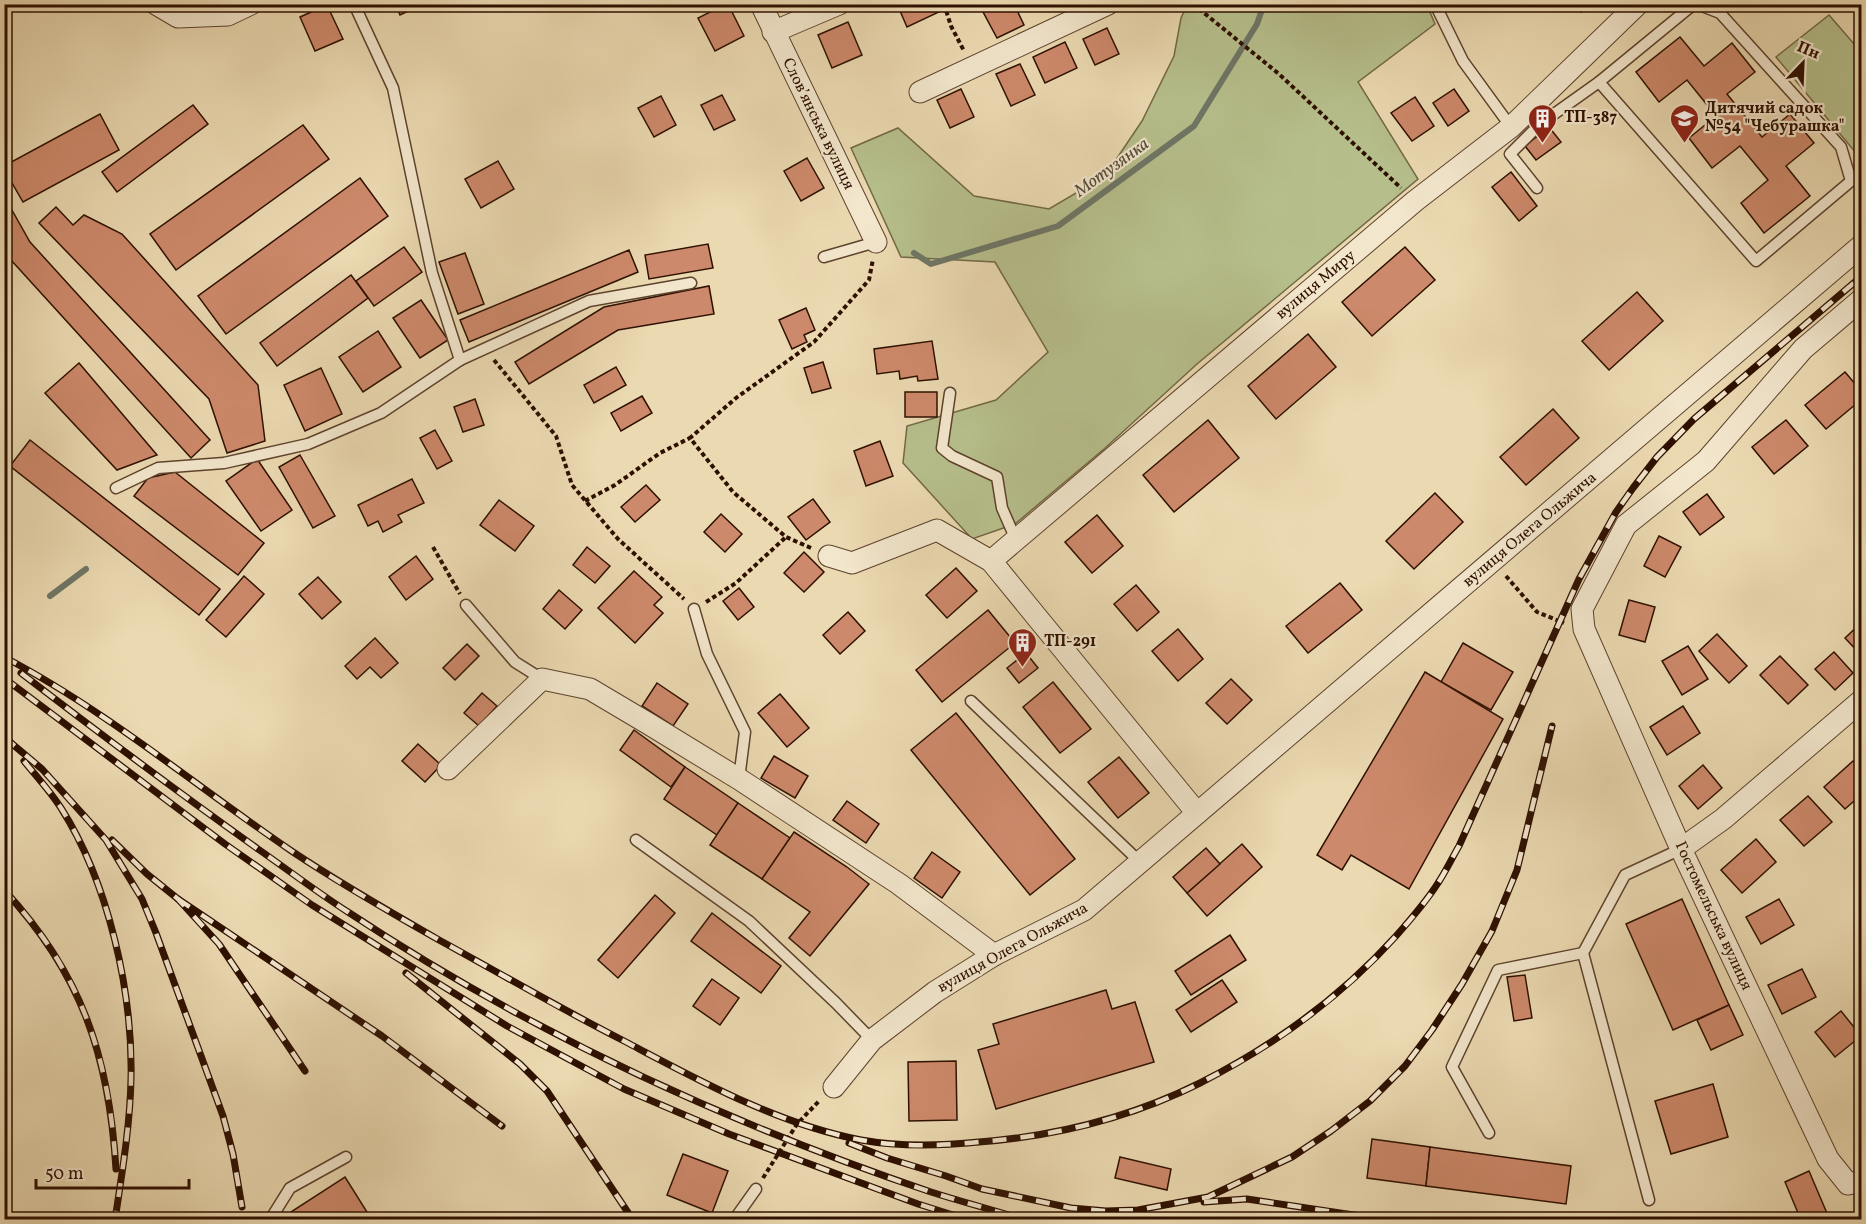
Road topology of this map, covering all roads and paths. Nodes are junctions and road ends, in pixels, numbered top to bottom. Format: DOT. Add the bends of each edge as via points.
graph roads {
  1 [pos="156,4"];
  2 [pos="251,4"];
  3 [pos="354,4"];
  4 [pos="761,4"];
  5 [pos="839,4"];
  6 [pos="944,4"];
  7 [pos="1108,4"];
  8 [pos="1193,4"];
  9 [pos="1435,4"];
  10 [pos="1638,4"];
  11 [pos="1696,4"];
  12 [pos="773,32"];
  13 [pos="972,68"];
  14 [pos="1599,81"];
  15 [pos="920,92"];
  16 [pos="1511,127"];
  17 [pos="1537,188"];
  18 [pos="1415,201"];
  19 [pos="876,242"];
  20 [pos="1862,246"];
  21 [pos="824,257"];
  22 [pos="691,283"];
  23 [pos="1862,299"];
  24 [pos="486,350"];
  25 [pos="460,360"];
  26 [pos="950,393"];
  27 [pos="690,438"];
  28 [pos="116,488"];
  29 [pos="585,501"];
  30 [pos="786,537"];
  31 [pos="1016,540"];
  32 [pos="433,547"];
  33 [pos="829,556"];
  34 [pos="991,561"];
  35 [pos="1494,561"];
  36 [pos="466,605"];
  37 [pos="694,609"];
  38 [pos="1584,630"];
  39 [pos="542,679"];
  40 [pos="1862,700"];
  41 [pos="971,701"];
  42 [pos="448,769"];
  43 [pos="739,779"];
  44 [pos="1197,813"];
  45 [pos="636,840"];
  46 [pos="1681,849"];
  47 [pos="1140,862"];
  48 [pos="1583,953"];
  49 [pos="994,955"];
  50 [pos="872,1040"];
  51 [pos="834,1087"];
  52 [pos="1489,1133"];
  53 [pos="346,1157"];
  54 [pos="1862,1181"];
  55 [pos="756,1188"];
  56 [pos="1649,1200"];
  57 [pos="270,1220"];
  58 [pos="734,1220"];
  1 -- 2 [label="street" via="178,17 228,15"];
  3 -- 25 [label="lane" via="393,88 432,273"];
  4 -- 12 [label="street, Словʼянська вулиця"];
  5 -- 12 [label="street"];
  6 -- 13 [label="path"];
  7 -- 13 [label="street"];
  8 -- 18 [label="path" via="1279,74"];
  9 -- 16 [label="lane" via="1462,61"];
  10 -- 16 [label="street, вулиця Миру"];
  11 -- 14 [label="lane"];
  11 -- 14 [label="lane" via="1720,13 1841,147 1851,181 1756,261"];
  12 -- 19 [label="street, Словʼянська вулиця"];
  13 -- 15 [label="street"];
  14 -- 17 [label="lane" via="1540,124 1510,154"];
  16 -- 18 [label="street, вулиця Миру"];
  18 -- 31 [label="street, вулиця Миру"];
  19 -- 21 [label="lane"];
  19 -- 27 [label="path" via="869,280 814,342 736,398"];
  20 -- 35 [label="street, вулиця Олега Ольжича"];
  22 -- 24 [label="lane" via="589,301"];
  23 -- 38 [label="street" via="1803,349 1706,460 1626,525 1582,609"];
  24 -- 25 [label="lane"];
  24 -- 29 [label="path" via="556,436 572,485"];
  25 -- 28 [label="lane" via="381,413 309,444 224,463 158,468"];
  26 -- 31 [label="lane" via="942,448 997,477 1002,508"];
  27 -- 29 [label="path"];
  27 -- 30 [label="path" via="733,492"];
  29 -- 37 [label="path" via="618,539"];
  30 -- 33 [label="path"];
  30 -- 37 [label="path" via="736,583"];
  31 -- 34 [label="street, вулиця Миру"];
  32 -- 36 [label="path"];
  33 -- 34 [label="street" via="852,563 937,530"];
  34 -- 44 [label="street"];
  35 -- 38 [label="path" via="1537,612"];
  35 -- 44 [label="street, вулиця Олега Ольжича"];
  36 -- 39 [label="lane" via="515,662"];
  37 -- 43 [label="lane" via="707,654 745,732"];
  38 -- 46 [label="street, Гостомельська вулиця"];
  39 -- 42 [label="street"];
  39 -- 43 [label="street" via="590,689"];
  40 -- 46 [label="street" via="1723,819"];
  41 -- 47 [label="lane"];
  43 -- 49 [label="street" via="899,884"];
  44 -- 47 [label="street, вулиця Олега Ольжича"];
  45 -- 50 [label="lane" via="749,921"];
  46 -- 48 [label="lane" via="1625,875"];
  46 -- 54 [label="street, Гостомельська вулиця" via="1828,1159 1848,1184"];
  47 -- 49 [label="street, вулиця Олега Ольжича" via="1084,910"];
  48 -- 52 [label="lane" via="1498,970 1452,1067"];
  48 -- 56 [label="lane"];
  49 -- 50 [label="street, вулиця Олега Ольжича" via="935,992"];
  50 -- 51 [label="street, вулиця Олега Ольжича"];
  51 -- 55 [label="path" via="797,1124"];
  53 -- 57 [label="lane" via="290,1188"];
  55 -- 58 [label="lane"];
}
